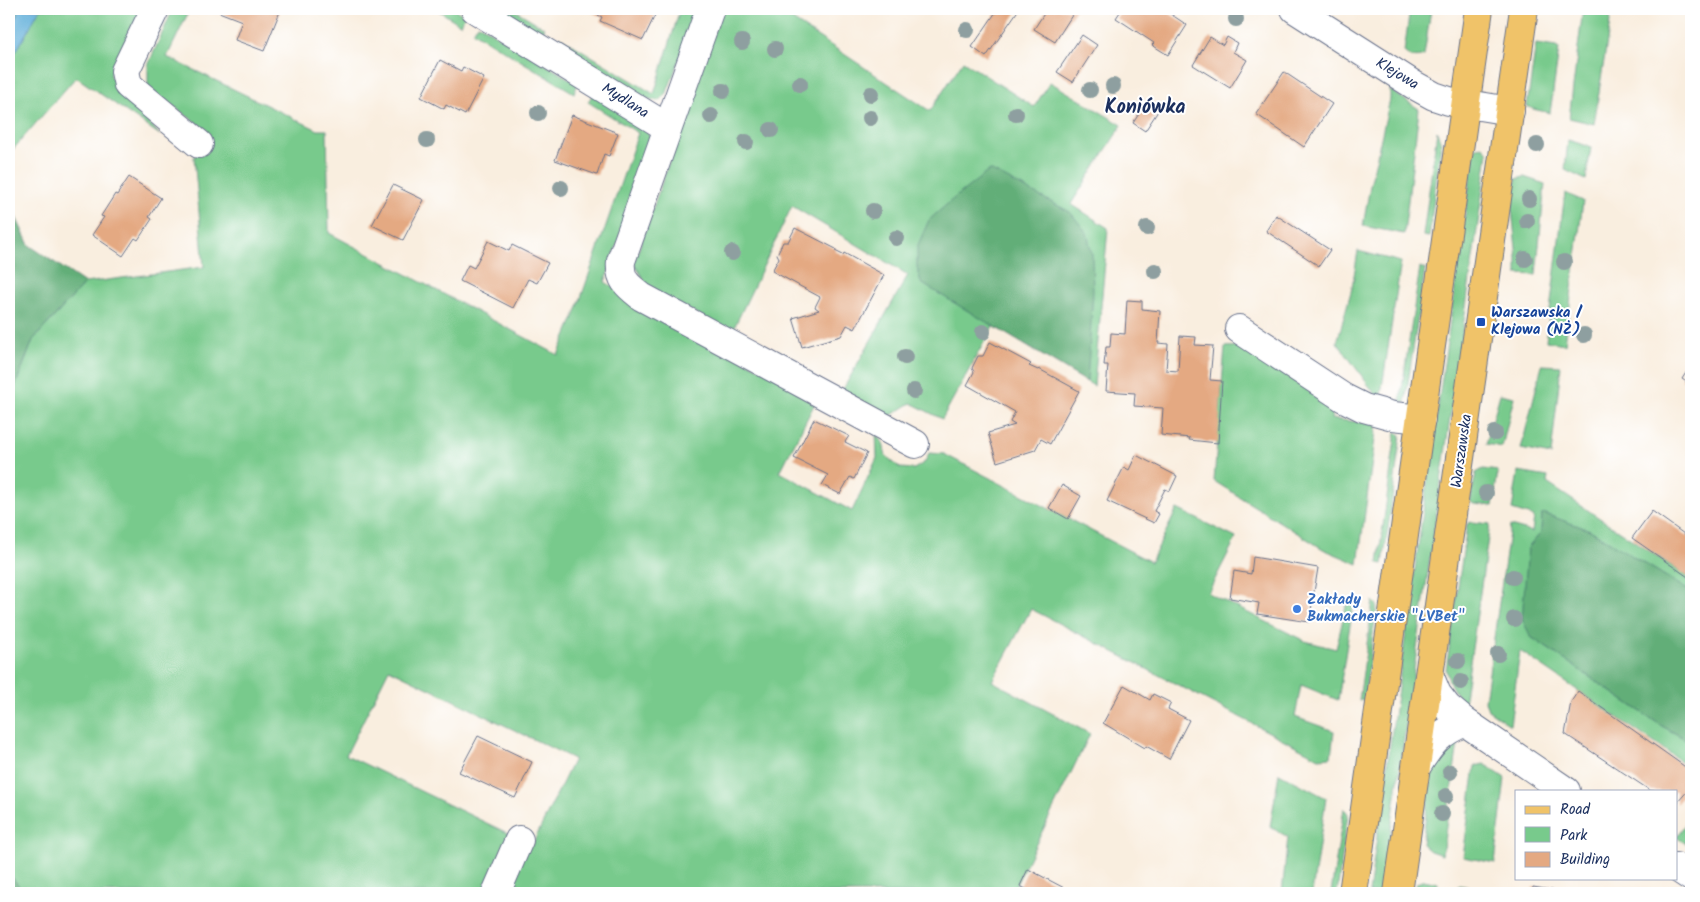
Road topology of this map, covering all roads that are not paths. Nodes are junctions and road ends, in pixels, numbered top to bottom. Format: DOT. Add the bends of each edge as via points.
graph roads {
  1 [pos="155,9"];
  2 [pos="475,9"];
  3 [pos="710,9"];
  4 [pos="1295,9"];
  5 [pos="1478,9"];
  6 [pos="1524,9"];
  7 [pos="1465,104"];
  8 [pos="1510,111"];
  9 [pos="668,128"];
  10 [pos="199,144"];
  11 [pos="1239,329"];
  12 [pos="1421,419"];
  13 [pos="915,444"];
  14 [pos="1430,676"];
  15 [pos="1465,722"];
  16 [pos="1417,766"];
  17 [pos="1565,790"];
  18 [pos="519,840"];
  19 [pos="1678,868"];
  20 [pos="1691,877"];
  21 [pos="496,893"];
  22 [pos="1353,893"];
  23 [pos="1398,893"];
  1 -- 10 [label="street" via="125,71 128,85"];
  2 -- 9 [label="street, Mydlana"];
  3 -- 9 [label="street"];
  4 -- 7 [label="street, Klejowa" via="1414,85 1441,98"];
  5 -- 7 [label="main road"];
  6 -- 8 [label="main road, Warszawska"];
  7 -- 8 [label="street, Klejowa"];
  7 -- 12 [label="main road"];
  8 -- 14 [label="main road, Warszawska"];
  9 -- 13 [label="street" via="621,261 623,280 642,297"];
  11 -- 12 [label="street" via="1364,408"];
  12 -- 22 [label="main road"];
  14 -- 15 [label="street" via="1437,694"];
  14 -- 16 [label="main road, Warszawska"];
  15 -- 16 [label="street" via="1439,735"];
  15 -- 17 [label="street"];
  16 -- 23 [label="main road, Warszawska"];
  18 -- 21 [label="street"];
  19 -- 20 [label="street"];
}
